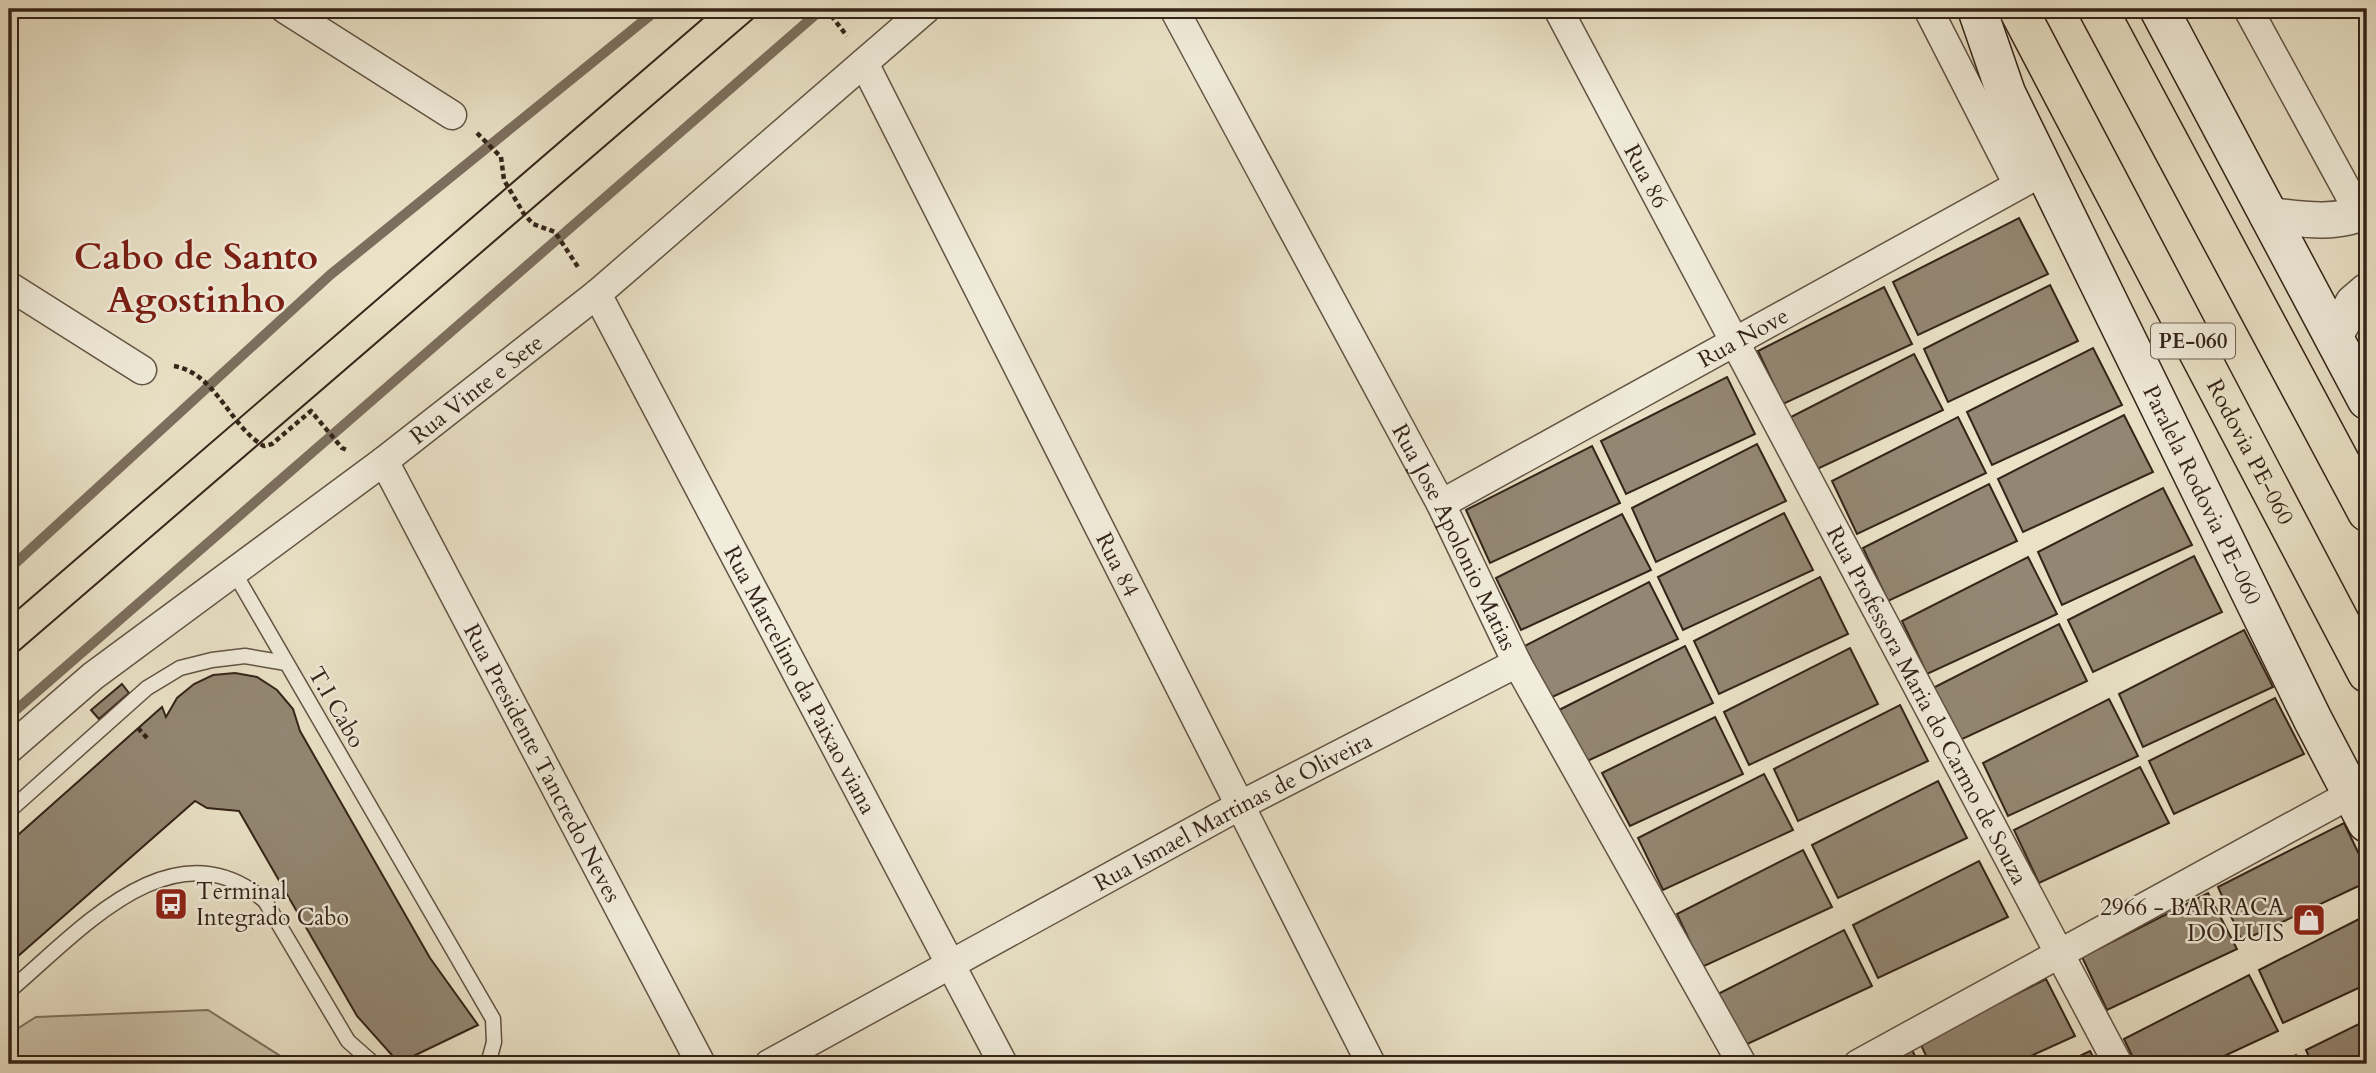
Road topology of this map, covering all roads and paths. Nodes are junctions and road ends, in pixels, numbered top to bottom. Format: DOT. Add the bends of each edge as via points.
graph roads {
  1 [pos="285,9"];
  2 [pos="826,9"];
  3 [pos="926,9"];
  4 [pos="1174,9"];
  5 [pos="1558,9"];
  6 [pos="1928,9"];
  7 [pos="1977,9"];
  8 [pos="2018,9"];
  9 [pos="2098,9"];
  10 [pos="2159,9"];
  11 [pos="2248,9"];
  12 [pos="840,25"];
  13 [pos="864,63"];
  14 [pos="463,123"];
  15 [pos="2031,178"];
  16 [pos="2363,212"];
  17 [pos="2267,215"];
  18 [pos="570,255"];
  19 [pos="9,286"];
  20 [pos="2367,291"];
  21 [pos="597,294"];
  22 [pos="2334,338"];
  23 [pos="1736,344"];
  24 [pos="142,370"];
  25 [pos="202,380"];
  26 [pos="2367,400"];
  27 [pos="342,448"];
  28 [pos="384,461"];
  29 [pos="1441,504"];
  30 [pos="2367,512"];
  31 [pos="234,572"];
  32 [pos="286,663"];
  33 [pos="1517,663"];
  34 [pos="2367,673"];
  35 [pos="9,749"];
  36 [pos="1239,806"];
  37 [pos="2359,808"];
  38 [pos="9,810"];
  39 [pos="2062,954"];
  40 [pos="952,964"];
  41 [pos="9,991"];
  42 [pos="374,1064"];
  43 [pos="488,1064"];
  44 [pos="701,1064"];
  45 [pos="769,1064"];
  46 [pos="1003,1064"];
  47 [pos="1371,1064"];
  48 [pos="1742,1064"];
  49 [pos="1858,1064"];
  50 [pos="2118,1064"];
  1 -- 14 [label="street"];
  2 -- 12 [label="path"];
  3 -- 13 [label="street, Rua Vinte e Sete"];
  4 -- 29 [label="street, Rua Jose Apolonio Matias"];
  5 -- 23 [label="street, Rua 86"];
  6 -- 15 [label="street"];
  7 -- 15 [label="main road, Paralela Rodovia PE-060 / PE-060"];
  8 -- 34 [label="highway, Rodovia PE-060 / PE-060"];
  9 -- 30 [label="highway, PE-060"];
  10 -- 17 [label="main road"];
  11 -- 16 [label="street"];
  13 -- 21 [label="street, Rua Vinte e Sete"];
  13 -- 36 [label="street, Rua 84"];
  14 -- 18 [label="path" via="501,157 504,180 524,214 555,232"];
  15 -- 23 [label="street, Rua Nove"];
  15 -- 37 [label="main road, Paralela Rodovia PE-060 / PE-060"];
  16 -- 17 [label="street" via="2353,218"];
  17 -- 22 [label="main road"];
  19 -- 24 [label="street"];
  20 -- 22 [label="street" via="2353,303"];
  21 -- 28 [label="street, Rua Vinte e Sete"];
  21 -- 40 [label="street, Rua Marcelino da Paixao viana"];
  22 -- 26 [label="main road"];
  23 -- 29 [label="street, Rua Nove"];
  23 -- 39 [label="street, Rua Professora Maria do Carmo de Souza"];
  25 -- 27 [label="path" via="264,446 312,411"];
  28 -- 31 [label="street, Rua Vinte e Sete"];
  28 -- 44 [label="street, Rua Presidente Tancredo Neves"];
  29 -- 33 [label="street, Rua Jose Apolonio Matias"];
  31 -- 32 [label="lane"];
  31 -- 35 [label="street, Rua Vinte e Sete" via="93,676"];
  32 -- 38 [label="lane, T.I Cabo" via="245,656 180,668 147,688"];
  32 -- 43 [label="lane, T.I Cabo" via="493,1019 494,1042"];
  33 -- 36 [label="street, Rua Ismael Martinas de Oliveira"];
  33 -- 48 [label="street, Rua Jose Apolonio Matias"];
  36 -- 40 [label="street, Rua Ismael Martinas de Oliveira"];
  36 -- 47 [label="street, Rua 84"];
  37 -- 39 [label="street"];
  39 -- 49 [label="street"];
  39 -- 50 [label="street, Rua Professora Maria do Carmo de Souza"];
  40 -- 45 [label="street, Rua Ismael Martinas de Oliveira"];
  40 -- 46 [label="street, Rua Marcelino da Paixao viana"];
  41 -- 42 [label="lane" via="128,892 160,877 221,876 247,885 265,901 348,1041"];
}
